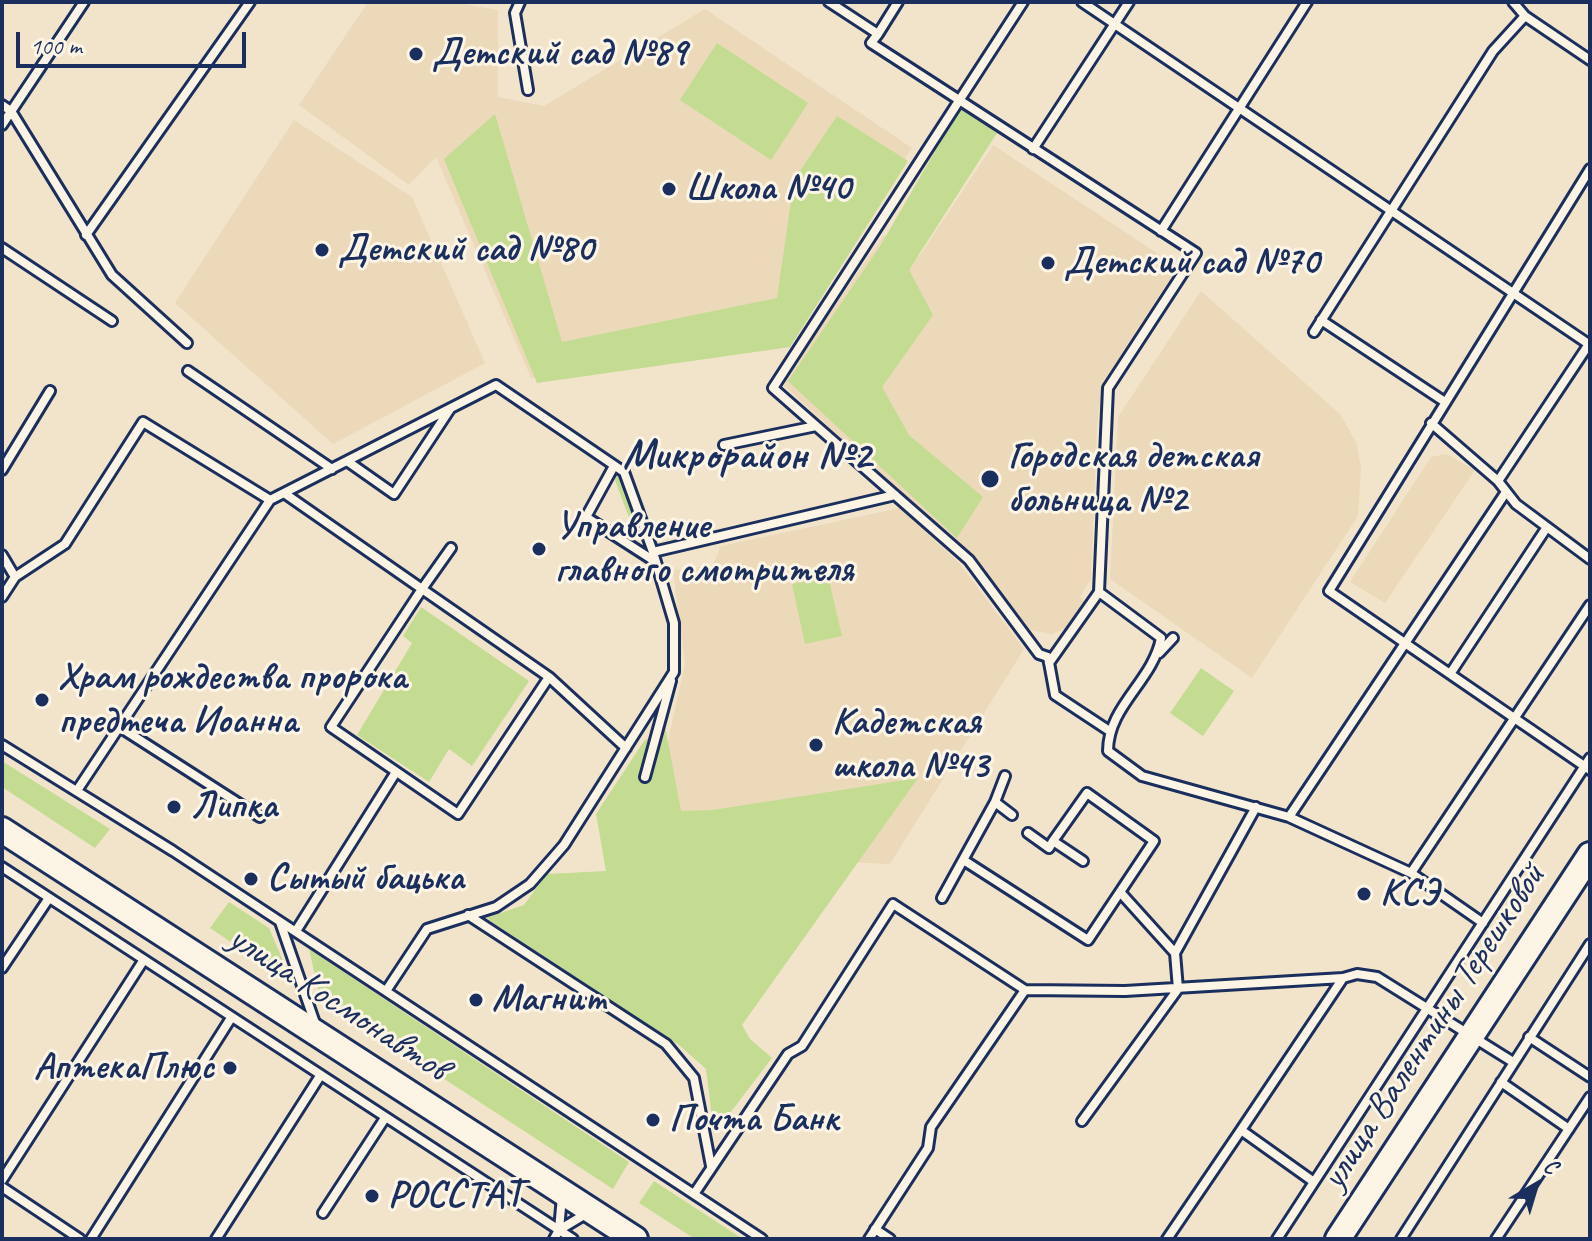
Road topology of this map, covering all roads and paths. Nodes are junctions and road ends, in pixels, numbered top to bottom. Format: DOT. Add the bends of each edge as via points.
graph roads {
  1 [pos="84,2"];
  2 [pos="250,2"];
  3 [pos="520,2"];
  4 [pos="829,2"];
  5 [pos="898,2"];
  6 [pos="1023,2"];
  7 [pos="1082,2"];
  8 [pos="1129,2"];
  9 [pos="1307,2"];
  10 [pos="1513,2"];
  11 [pos="1525,16"];
  12 [pos="1115,24"];
  13 [pos="878,34"];
  14 [pos="1590,60"];
  15 [pos="528,90"];
  16 [pos="958,101"];
  17 [pos="2,105"];
  18 [pos="1239,108"];
  19 [pos="11,111"];
  20 [pos="2,125"];
  21 [pos="1033,149"];
  22 [pos="1590,169"];
  23 [pos="1391,211"];
  24 [pos="1161,231"];
  25 [pos="86,235"];
  26 [pos="2,248"];
  27 [pos="1513,293"];
  28 [pos="1321,320"];
  29 [pos="112,321"];
  30 [pos="1314,332"];
  31 [pos="187,343"];
  32 [pos="1589,344"];
  33 [pos="188,371"];
  34 [pos="50,391"];
  35 [pos="1445,402"];
  36 [pos="450,409"];
  37 [pos="1431,423"];
  38 [pos="816,426"];
  39 [pos="724,445"];
  40 [pos="347,461"];
  41 [pos="614,466"];
  42 [pos="332,469"];
  43 [pos="2,470"];
  44 [pos="1498,481"];
  45 [pos="1506,492"];
  46 [pos="284,493"];
  47 [pos="895,495"];
  48 [pos="270,500"];
  49 [pos="1547,527"];
  50 [pos="451,548"];
  51 [pos="653,552"];
  52 [pos="2,555"];
  53 [pos="1590,559"];
  54 [pos="656,562"];
  55 [pos="15,577"];
  56 [pos="422,589"];
  57 [pos="1099,592"];
  58 [pos="2,597"];
  59 [pos="1590,605"];
  60 [pos="1173,638"];
  61 [pos="1405,643"];
  62 [pos="1158,654"];
  63 [pos="1049,664"];
  64 [pos="674,672"];
  65 [pos="1450,674"];
  66 [pos="549,677"];
  67 [pos="1514,718"];
  68 [pos="118,726"];
  69 [pos="1108,730"];
  70 [pos="2,745"];
  71 [pos="626,748"];
  72 [pos="1588,765"];
  73 [pos="396,772"];
  74 [pos="1005,776"];
  75 [pos="645,777"];
  76 [pos="78,789"];
  77 [pos="995,802"];
  78 [pos="1256,807"];
  79 [pos="1012,815"];
  80 [pos="260,817"];
  81 [pos="1289,817"];
  82 [pos="2,830"];
  83 [pos="1028,833"];
  84 [pos="1053,841"];
  85 [pos="1590,855"];
  86 [pos="965,861"];
  87 [pos="1083,861"];
  88 [pos="2,867"];
  89 [pos="1411,873"];
  90 [pos="1120,892"];
  91 [pos="49,898"];
  92 [pos="942,898"];
  93 [pos="468,915"];
  94 [pos="280,921"];
  95 [pos="1483,923"];
  96 [pos="296,931"];
  97 [pos="1590,944"];
  98 [pos="1175,953"];
  99 [pos="143,961"];
  100 [pos="2,968"];
  101 [pos="1343,978"];
  102 [pos="1178,989"];
  103 [pos="1025,990"];
  104 [pos="386,991"];
  105 [pos="1427,1007"];
  106 [pos="231,1018"];
  107 [pos="319,1035"];
  108 [pos="1472,1035"];
  109 [pos="1529,1037"];
  110 [pos="1513,1062"];
  111 [pos="320,1076"];
  112 [pos="1590,1077"];
  113 [pos="1501,1082"];
  114 [pos="1590,1097"];
  115 [pos="385,1118"];
  116 [pos="1082,1121"];
  117 [pos="1569,1129"];
  118 [pos="1241,1130"];
  119 [pos="711,1166"];
  120 [pos="2,1180"];
  121 [pos="1314,1182"];
  122 [pos="2,1187"];
  123 [pos="563,1191"];
  124 [pos="694,1194"];
  125 [pos="592,1211"];
  126 [pos="323,1213"];
  127 [pos="875,1229"];
  128 [pos="559,1230"];
  129 [pos="80,1239"];
  130 [pos="91,1239"];
  131 [pos="216,1239"];
  132 [pos="554,1239"];
  133 [pos="573,1239"];
  134 [pos="635,1239"];
  135 [pos="762,1239"];
  136 [pos="869,1239"];
  137 [pos="890,1239"];
  138 [pos="1167,1239"];
  139 [pos="1277,1239"];
  140 [pos="1338,1239"];
  141 [pos="1401,1239"];
  142 [pos="1496,1239"];
  1 -- 19 [label="lane"];
  2 -- 25 [label="lane"];
  3 -- 15 [label="lane" via="515,13"];
  4 -- 13 [label="lane"];
  5 -- 13 [label="lane"];
  6 -- 16 [label="lane"];
  7 -- 12 [label="lane"];
  8 -- 12 [label="lane"];
  9 -- 18 [label="lane"];
  10 -- 11 [label="lane"];
  11 -- 14 [label="lane"];
  11 -- 23 [label="lane" via="1493,51"];
  12 -- 18 [label="lane"];
  12 -- 21 [label="lane"];
  13 -- 16 [label="lane" via="871,43"];
  16 -- 21 [label="lane"];
  16 -- 38 [label="lane" via="773,388"];
  17 -- 19 [label="lane"];
  18 -- 23 [label="lane"];
  18 -- 24 [label="lane"];
  19 -- 20 [label="lane"];
  19 -- 25 [label="lane"];
  21 -- 24 [label="lane"];
  22 -- 27 [label="lane"];
  23 -- 27 [label="lane"];
  23 -- 28 [label="lane"];
  24 -- 57 [label="lane" via="1196,253 1108,388"];
  25 -- 31 [label="lane" via="112,275"];
  26 -- 29 [label="lane"];
  27 -- 32 [label="lane"];
  27 -- 35 [label="lane"];
  28 -- 30 [label="lane"];
  28 -- 35 [label="lane"];
  32 -- 44 [label="lane"];
  33 -- 42 [label="lane"];
  34 -- 43 [label="lane"];
  35 -- 37 [label="lane"];
  36 -- 40 [label="lane"];
  36 -- 40 [label="lane" via="394,494"];
  36 -- 41 [label="lane" via="496,385"];
  37 -- 44 [label="lane"];
  37 -- 61 [label="lane" via="1329,591"];
  38 -- 39 [label="lane"];
  38 -- 47 [label="lane"];
  40 -- 42 [label="lane"];
  41 -- 51 [label="lane" via="624,472"];
  41 -- 54 [label="lane" via="586,517"];
  42 -- 46 [label="lane"];
  44 -- 45 [label="lane"];
  45 -- 49 [label="lane"];
  45 -- 61 [label="lane"];
  46 -- 48 [label="lane"];
  46 -- 56 [label="lane"];
  47 -- 51 [label="lane"];
  47 -- 63 [label="lane" via="969,560"];
  48 -- 55 [label="lane" via="143,422 65,544"];
  48 -- 68 [label="lane"];
  49 -- 53 [label="lane"];
  49 -- 65 [label="lane"];
  50 -- 56 [label="lane"];
  51 -- 54 [label="lane"];
  52 -- 55 [label="lane"];
  54 -- 64 [label="lane" via="674,623"];
  55 -- 58 [label="lane"];
  56 -- 66 [label="lane"];
  56 -- 73 [label="lane" via="331,727"];
  57 -- 62 [label="lane" via="1161,638"];
  57 -- 63 [label="lane"];
  59 -- 67 [label="lane"];
  60 -- 62 [label="lane"];
  61 -- 65 [label="lane"];
  61 -- 81 [label="lane"];
  62 -- 69 [label="lane"];
  63 -- 69 [label="lane" via="1055,695"];
  64 -- 71 [label="lane"];
  64 -- 75 [label="lane"];
  65 -- 67 [label="lane"];
  66 -- 71 [label="lane"];
  66 -- 73 [label="lane" via="458,814"];
  67 -- 72 [label="lane"];
  67 -- 89 [label="lane"];
  68 -- 76 [label="lane"];
  68 -- 80 [label="lane"];
  69 -- 78 [label="lane" via="1108,751 1142,776"];
  70 -- 76 [label="lane"];
  71 -- 93 [label="lane" via="564,845 530,884 496,907"];
  72 -- 95 [label="lane"];
  73 -- 96 [label="lane"];
  74 -- 77 [label="lane"];
  76 -- 94 [label="lane"];
  77 -- 79 [label="lane"];
  77 -- 86 [label="lane"];
  78 -- 81 [label="lane"];
  78 -- 98 [label="lane"];
  81 -- 89 [label="lane"];
  82 -- 107 [label="main road, улица Космонавтов"];
  83 -- 84 [label="lane" via="1049,848"];
  84 -- 87 [label="lane"];
  84 -- 90 [label="lane" via="1087,793 1154,841"];
  85 -- 108 [label="main road, улица Валентины Терешковой"];
  86 -- 90 [label="lane" via="1088,940"];
  86 -- 92 [label="lane"];
  88 -- 91 [label="lane"];
  89 -- 95 [label="lane"];
  90 -- 98 [label="lane"];
  91 -- 99 [label="lane"];
  91 -- 100 [label="lane"];
  93 -- 104 [label="lane" via="427,929"];
  93 -- 119 [label="lane" via="666,1044 694,1078"];
  94 -- 96 [label="lane"];
  94 -- 107 [label="lane"];
  95 -- 105 [label="lane"];
  96 -- 104 [label="lane"];
  97 -- 109 [label="lane"];
  98 -- 102 [label="lane"];
  99 -- 106 [label="lane"];
  99 -- 120 [label="lane"];
  101 -- 102 [label="lane"];
  101 -- 105 [label="lane" via="1377,977"];
  101 -- 118 [label="lane"];
  102 -- 103 [label="lane"];
  102 -- 116 [label="lane"];
  103 -- 119 [label="lane" via="893,904 802,1046 788,1054"];
  103 -- 127 [label="lane" via="931,1127 928,1148"];
  104 -- 124 [label="lane"];
  105 -- 108 [label="lane"];
  105 -- 121 [label="lane"];
  106 -- 111 [label="lane"];
  106 -- 130 [label="lane"];
  107 -- 123 [label="main road, улица Космонавтов"];
  108 -- 110 [label="lane"];
  108 -- 140 [label="main road, улица Валентины Терешковой"];
  109 -- 110 [label="lane"];
  109 -- 112 [label="lane"];
  110 -- 113 [label="lane"];
  111 -- 115 [label="lane"];
  111 -- 131 [label="lane"];
  113 -- 117 [label="lane"];
  113 -- 141 [label="lane"];
  114 -- 117 [label="lane"];
  115 -- 126 [label="lane"];
  115 -- 128 [label="lane"];
  117 -- 142 [label="lane"];
  118 -- 121 [label="lane"];
  118 -- 138 [label="lane"];
  119 -- 124 [label="lane"];
  121 -- 139 [label="lane"];
  122 -- 129 [label="lane"];
  123 -- 125 [label="main road, улица Космонавтов"];
  123 -- 128 [label="lane"];
  124 -- 135 [label="lane"];
  125 -- 128 [label="lane"];
  125 -- 134 [label="main road, улица Космонавтов"];
  127 -- 136 [label="lane"];
  127 -- 137 [label="lane"];
  128 -- 132 [label="lane"];
  128 -- 133 [label="lane"];
}
